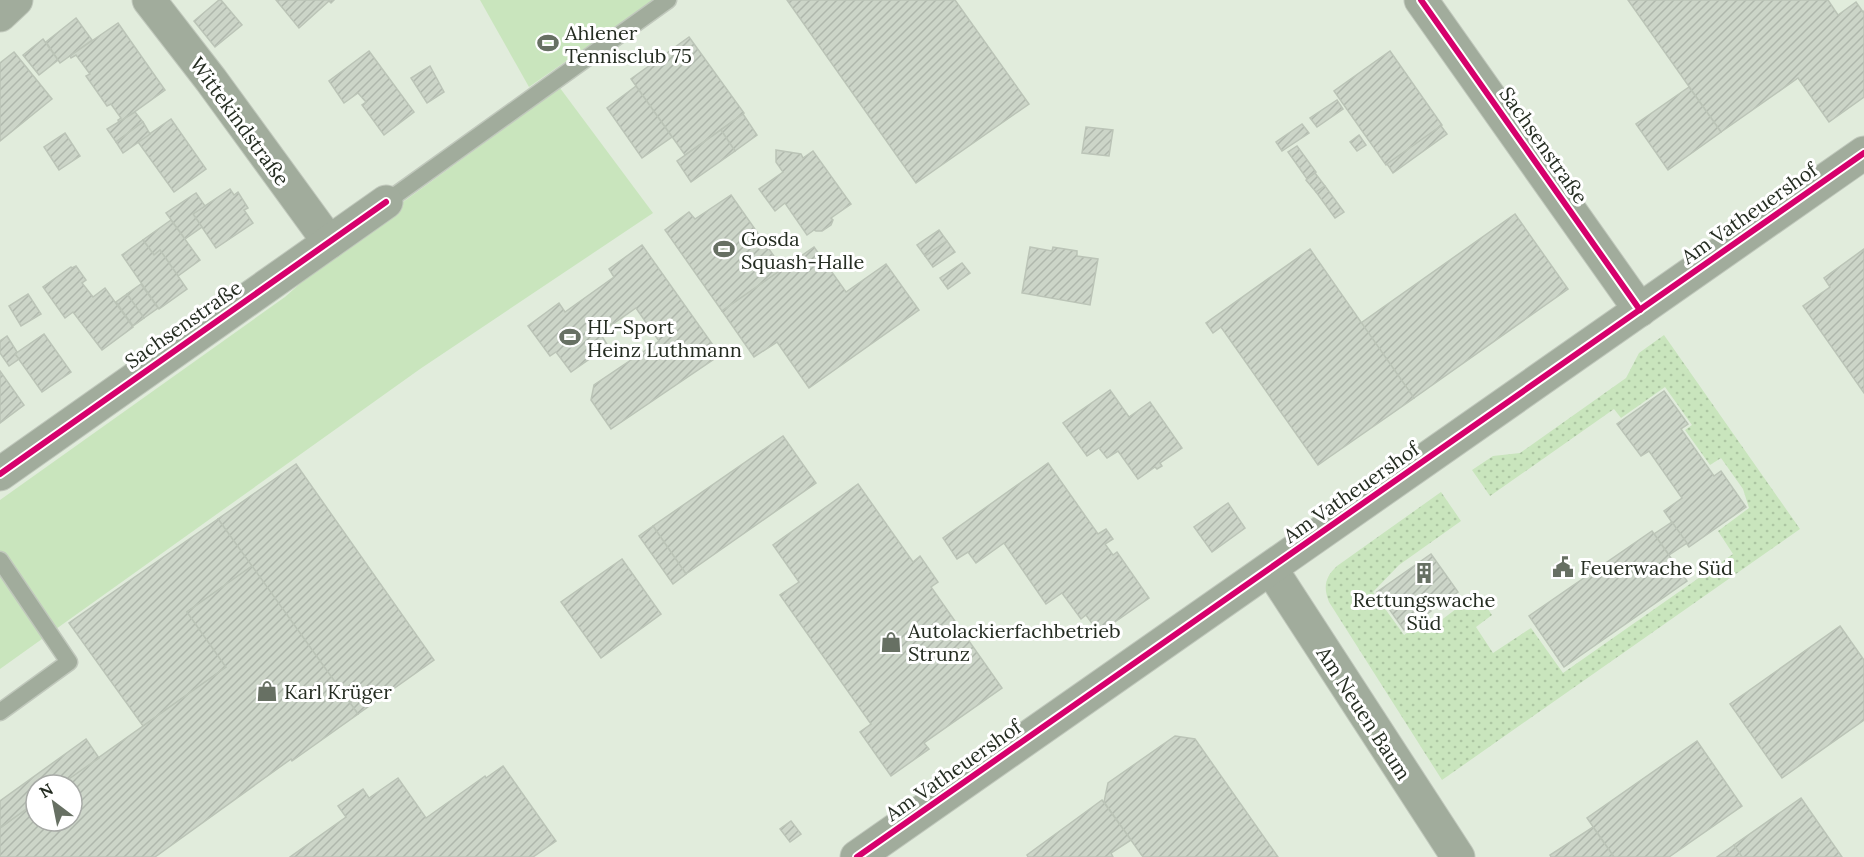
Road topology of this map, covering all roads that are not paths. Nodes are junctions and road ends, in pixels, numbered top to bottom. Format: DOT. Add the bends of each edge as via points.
graph roads {
  1 [pos="16,0"];
  2 [pos="149,0"];
  3 [pos="668,0"];
  4 [pos="1421,0"];
  5 [pos="0,15"];
  6 [pos="1864,153"];
  7 [pos="386,202"];
  8 [pos="329,242"];
  9 [pos="1640,309"];
  10 [pos="0,474"];
  11 [pos="0,560"];
  12 [pos="1271,569"];
  13 [pos="0,712"];
  14 [pos="857,857"];
  15 [pos="1458,857"];
  1 -- 5 [label="street"];
  2 -- 8 [label="street, Wittekindstraße"];
  3 -- 7 [label="lane, Sachsenstraße"];
  4 -- 9 [label="street, Sachsenstraße"];
  6 -- 9 [label="street, Am Vatheuershof"];
  7 -- 8 [label="street, Sachsenstraße"];
  8 -- 10 [label="street, Sachsenstraße"];
  9 -- 12 [label="street, Am Vatheuershof"];
  11 -- 13 [label="lane" via="69,662"];
  12 -- 14 [label="street, Am Vatheuershof"];
  12 -- 15 [label="street, Am Neuen Baum"];
}
